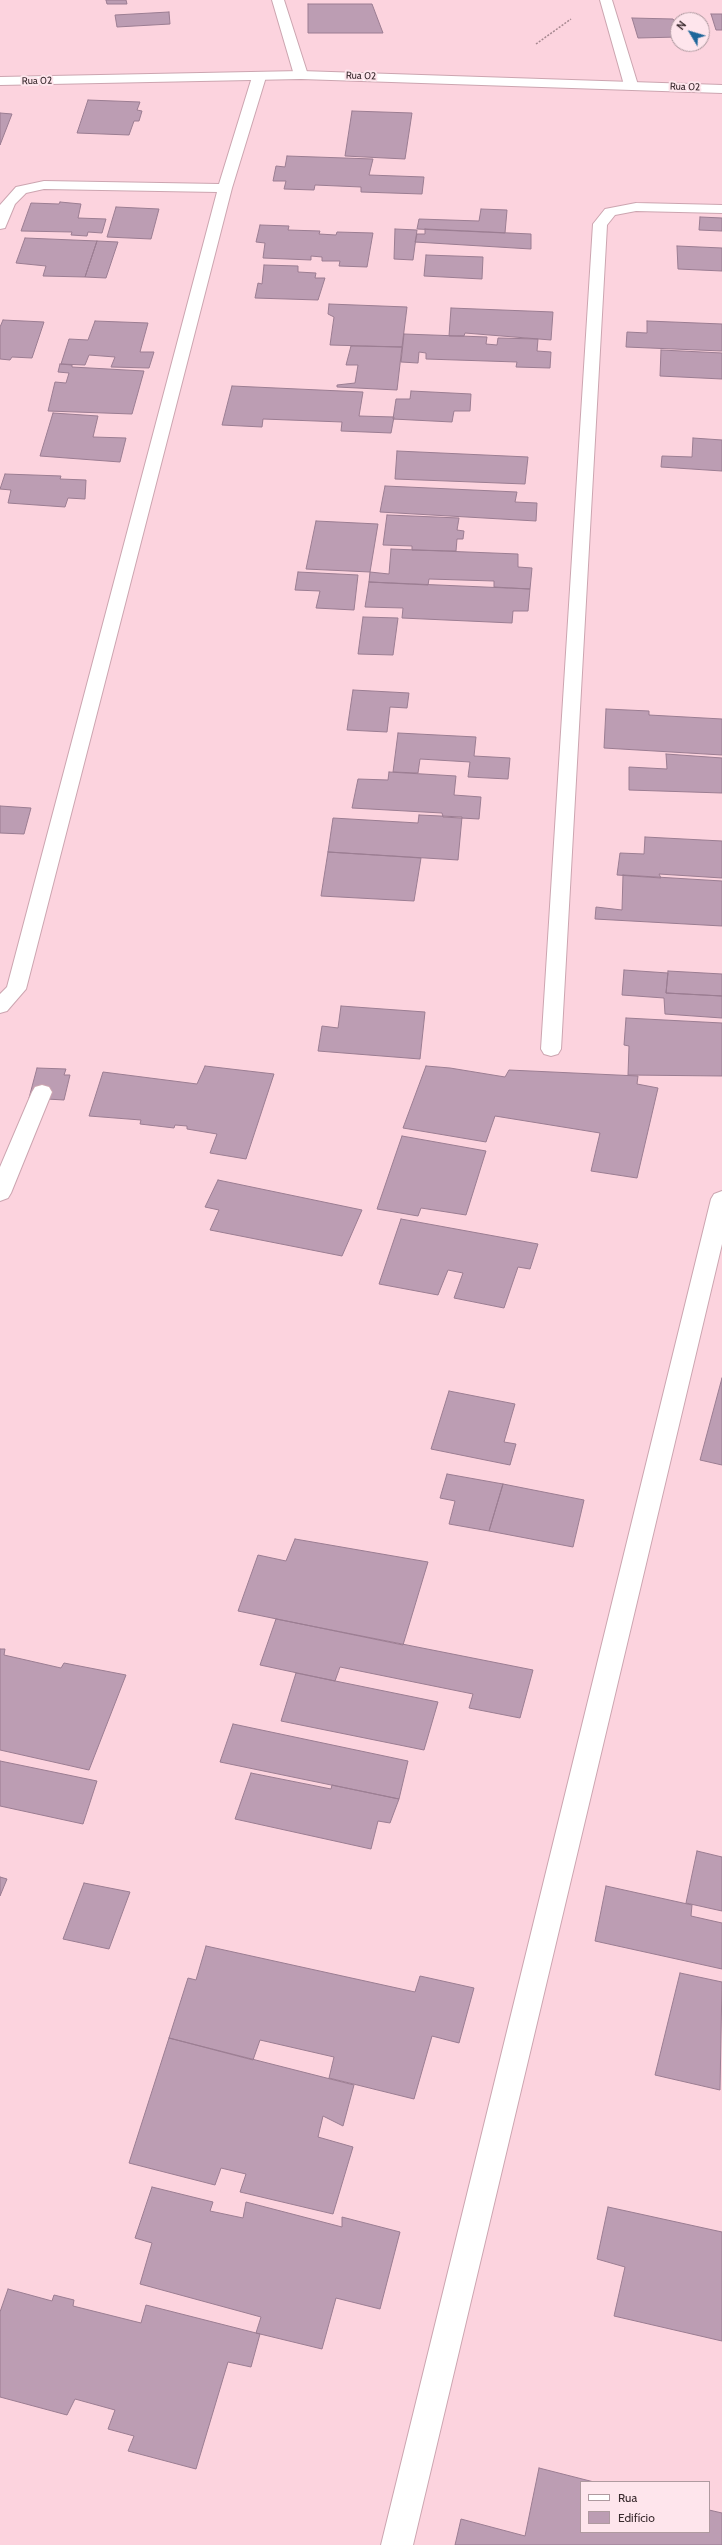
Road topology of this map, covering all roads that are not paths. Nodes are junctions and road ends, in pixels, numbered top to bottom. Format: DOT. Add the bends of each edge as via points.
graph roads {
  1 [pos="278,0"];
  2 [pos="606,0"];
  3 [pos="301,75"];
  4 [pos="259,77"];
  5 [pos="0,81"];
  6 [pos="631,85"];
  7 [pos="722,89"];
  8 [pos="225,188"];
  9 [pos="722,209"];
  10 [pos="0,225"];
  11 [pos="0,1006"];
  12 [pos="550,1049"];
  13 [pos="42,1092"];
  14 [pos="0,1193"];
  15 [pos="722,1199"];
  16 [pos="397,2545"];
  1 -- 3 [label="street"];
  2 -- 6 [label="street"];
  3 -- 4 [label="street, Rua 02"];
  3 -- 6 [label="street, Rua 02"];
  4 -- 5 [label="street, Rua 02"];
  4 -- 8 [label="street"];
  6 -- 7 [label="street, Rua 02"];
  8 -- 10 [label="street" via="44,185 21,190 8,203"];
  8 -- 11 [label="street" via="16,989"];
  9 -- 12 [label="street" via="636,207 610,212 600,224"];
  13 -- 14 [label="street"];
  15 -- 16 [label="street"];
}
